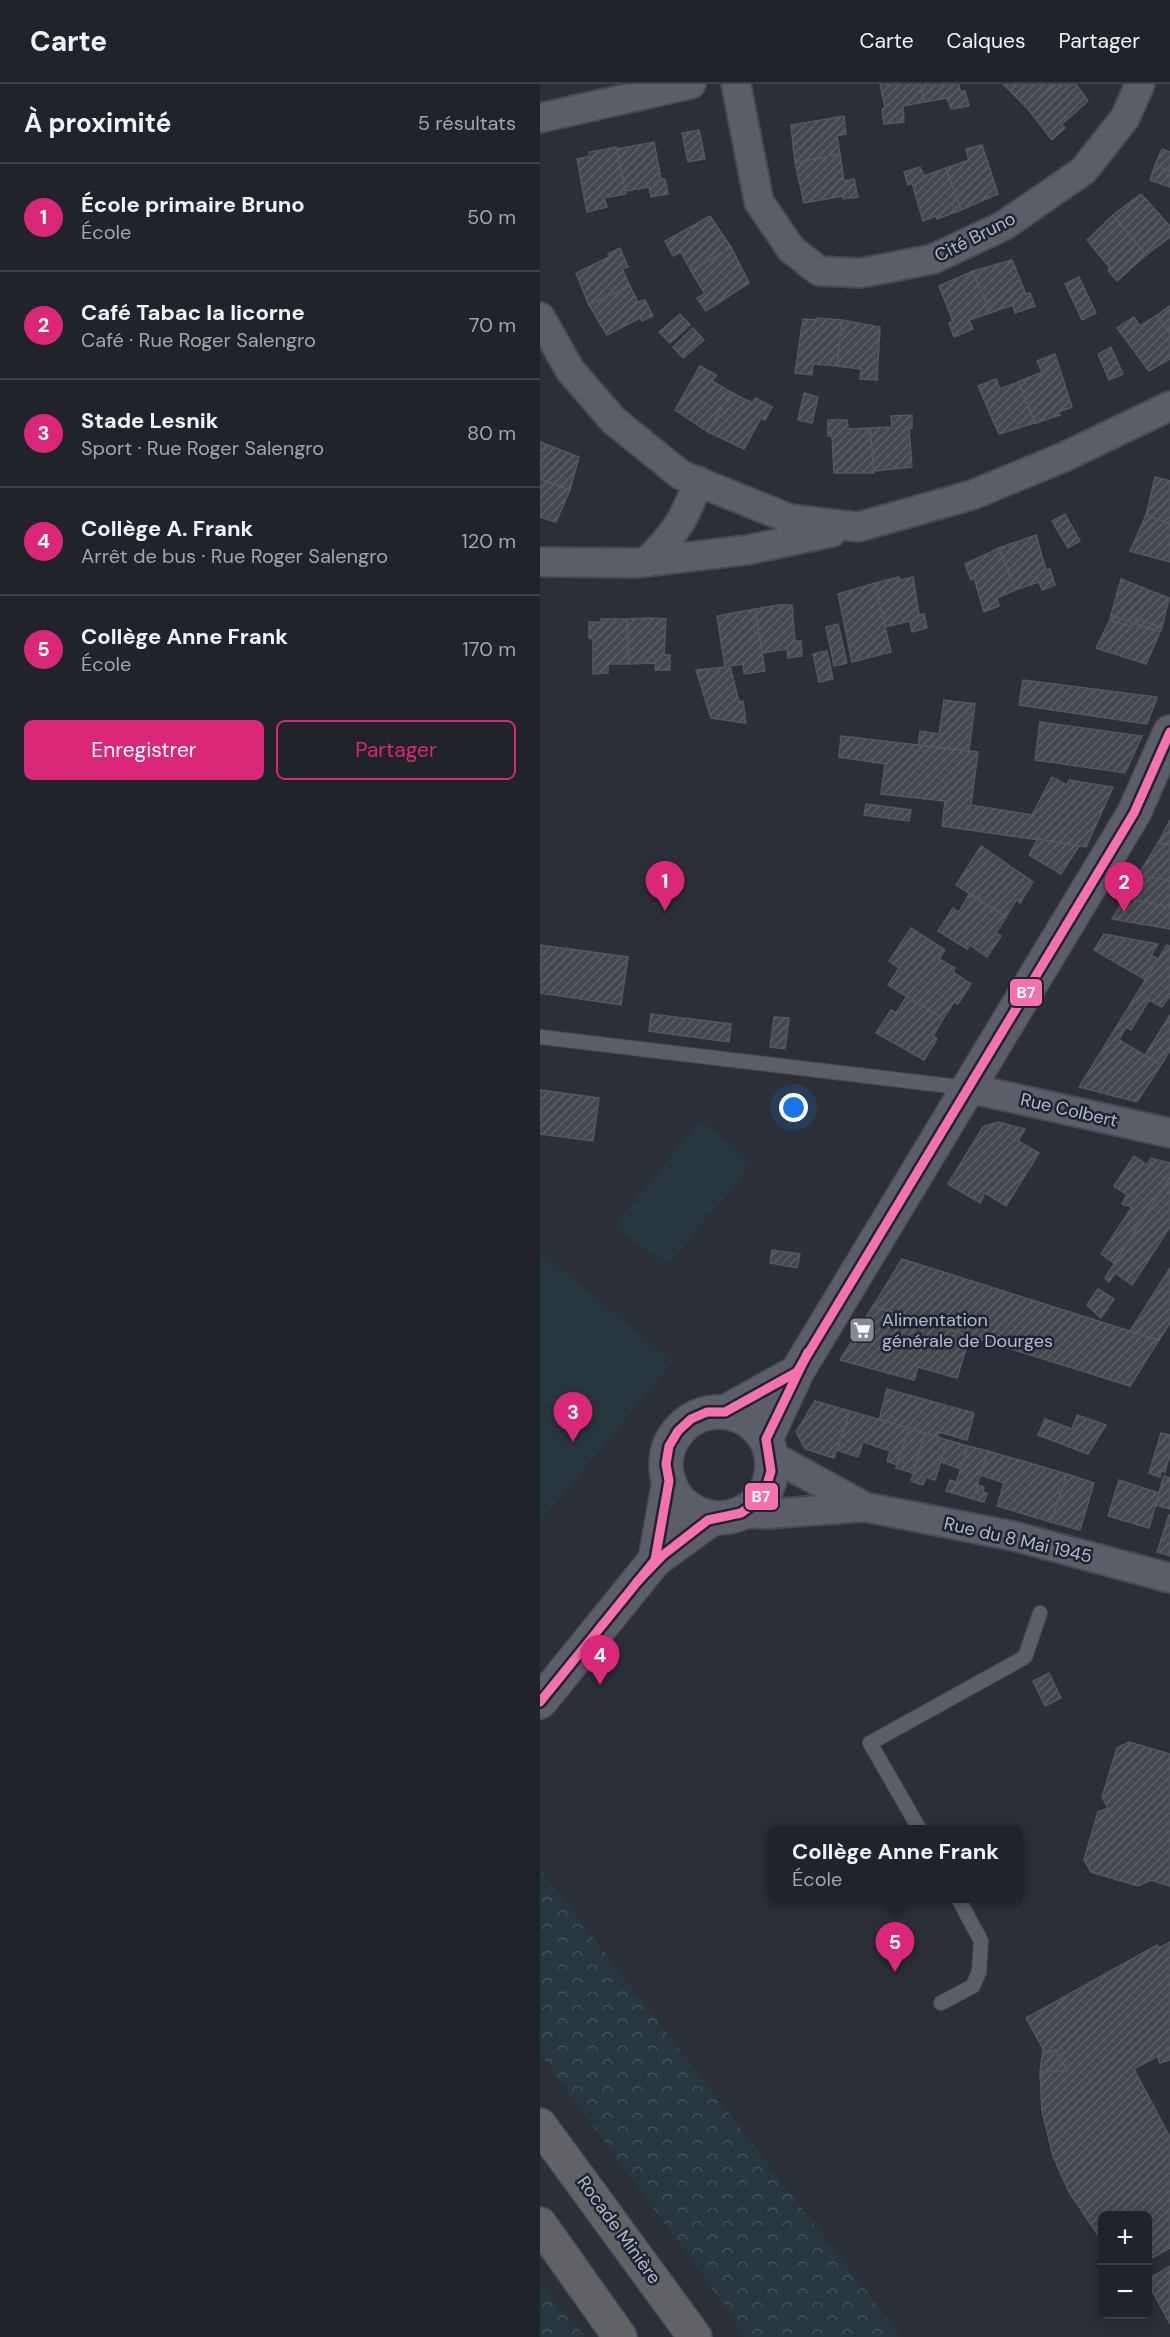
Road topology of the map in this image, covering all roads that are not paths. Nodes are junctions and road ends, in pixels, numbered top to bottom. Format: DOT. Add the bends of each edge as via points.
graph roads {
  1 [pos="691,84"];
  2 [pos="736,84"];
  3 [pos="1140,84"];
  4 [pos="540,118"];
  5 [pos="540,317"];
  6 [pos="1170,406"];
  7 [pos="698,481"];
  8 [pos="858,527"];
  9 [pos="540,562"];
  10 [pos="647,562"];
  11 [pos="1170,732"];
  12 [pos="540,1037"];
  13 [pos="968,1088"];
  14 [pos="1170,1133"];
  15 [pos="796,1372"];
  16 [pos="725,1412"];
  17 [pos="769,1447"];
  18 [pos="669,1481"];
  19 [pos="865,1507"];
  20 [pos="728,1515"];
  21 [pos="655,1560"];
  22 [pos="1170,1578"];
  23 [pos="1040,1613"];
  24 [pos="540,1702"];
  25 [pos="917,1825"];
  26 [pos="960,1903"];
  27 [pos="941,2003"];
  28 [pos="540,2125"];
  29 [pos="540,2224"];
  30 [pos="620,2337"];
  31 [pos="695,2337"];
  1 -- 4 [label="street"];
  2 -- 3 [label="street, Cité Bruno" via="759,202 791,249 819,271 861,273 933,260 1003,226 1083,171 1125,118"];
  5 -- 7 [label="street" via="570,370 613,420 681,475"];
  6 -- 8 [label="street" via="1064,457 972,495"];
  7 -- 8 [label="street" via="790,519"];
  7 -- 10 [label="street" via="687,512 671,539"];
  8 -- 10 [label="street" via="747,550"];
  9 -- 10 [label="street"];
  11 -- 13 [label="street" via="1134,813"];
  12 -- 13 [label="lane"];
  13 -- 14 [label="street, Rue Colbert"];
  13 -- 15 [label="street"];
  15 -- 16 [label="street"];
  15 -- 17 [label="street"];
  16 -- 17 [label="street" via="749,1420"];
  16 -- 18 [label="street" via="707,1412 678,1431 669,1446"];
  17 -- 19 [label="street, Rue du 8 Mai 1945"];
  17 -- 20 [label="street" via="772,1473 767,1489 757,1503"];
  18 -- 20 [label="street" via="678,1499 693,1511"];
  18 -- 21 [label="street"];
  19 -- 20 [label="street, Rue du 8 Mai 1945"];
  19 -- 22 [label="street, Rue du 8 Mai 1945" via="1013,1536"];
  20 -- 21 [label="street"];
  21 -- 24 [label="street"];
  23 -- 25 [label="lane" via="1025,1657 870,1743"];
  26 -- 27 [label="lane" via="981,1941 979,1972 973,1986"];
  28 -- 31 [label="highway, Rocade Minière"];
  29 -- 30 [label="highway"];
}
